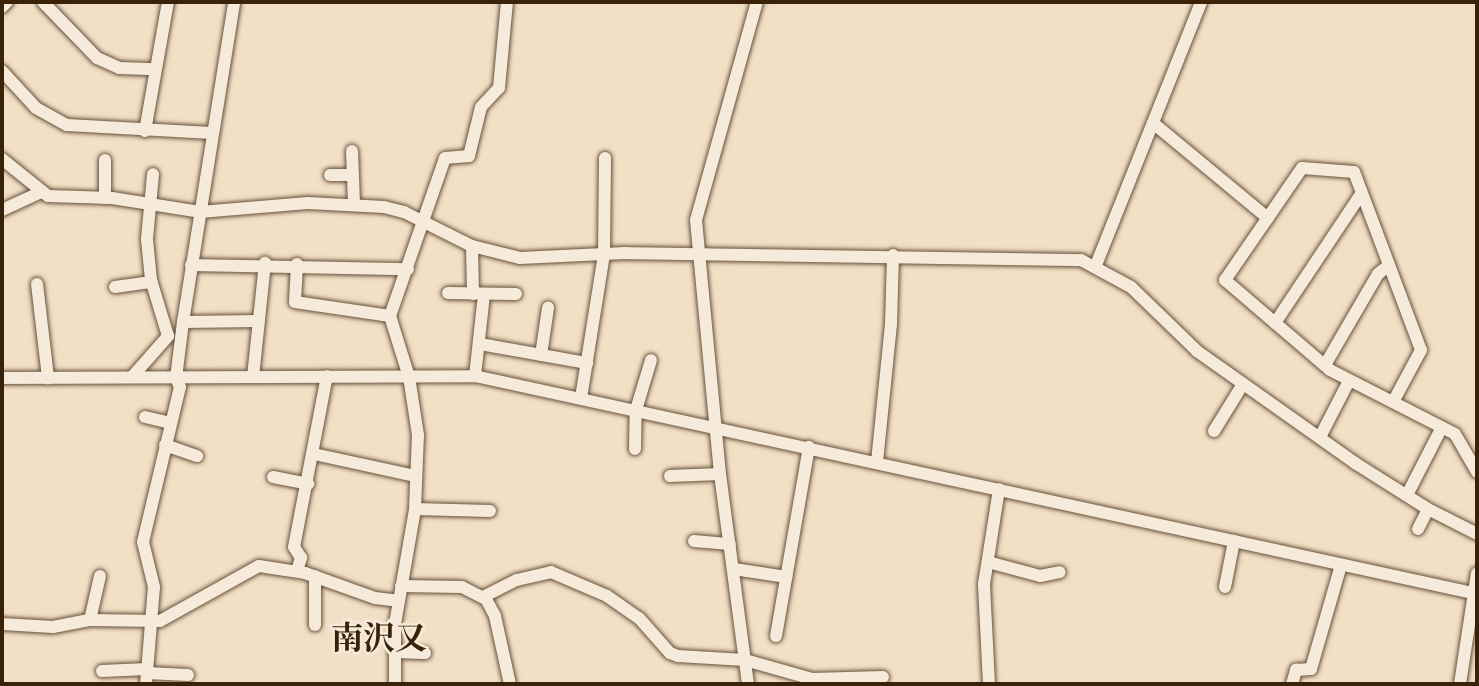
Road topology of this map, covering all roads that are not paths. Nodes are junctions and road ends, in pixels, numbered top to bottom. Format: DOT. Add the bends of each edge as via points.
graph roads {
  1 [pos="7,2"];
  2 [pos="43,2"];
  3 [pos="168,2"];
  4 [pos="234,2"];
  5 [pos="507,2"];
  6 [pos="757,2"];
  7 [pos="1201,2"];
  8 [pos="2,7"];
  9 [pos="155,69"];
  10 [pos="5,80"];
  11 [pos="1153,123"];
  12 [pos="145,131"];
  13 [pos="212,134"];
  14 [pos="352,151"];
  15 [pos="605,158"];
  16 [pos="2,159"];
  17 [pos="105,160"];
  18 [pos="153,174"];
  19 [pos="330,175"];
  20 [pos="353,175"];
  21 [pos="39,193"];
  22 [pos="1361,194"];
  23 [pos="106,198"];
  24 [pos="147,203"];
  25 [pos="354,204"];
  26 [pos="2,210"];
  27 [pos="200,212"];
  28 [pos="1268,218"];
  29 [pos="425,222"];
  30 [pos="472,247"];
  31 [pos="698,253"];
  32 [pos="604,254"];
  33 [pos="893,255"];
  34 [pos="264,263"];
  35 [pos="297,264"];
  36 [pos="191,265"];
  37 [pos="1096,265"];
  38 [pos="1388,267"];
  39 [pos="408,269"];
  40 [pos="152,282"];
  41 [pos="37,284"];
  42 [pos="115,287"];
  43 [pos="448,293"];
  44 [pos="479,294"];
  45 [pos="516,294"];
  46 [pos="548,308"];
  47 [pos="390,316"];
  48 [pos="259,321"];
  49 [pos="183,322"];
  50 [pos="1275,323"];
  51 [pos="480,344"];
  52 [pos="541,355"];
  53 [pos="651,360"];
  54 [pos="587,363"];
  55 [pos="1325,365"];
  56 [pos="327,376"];
  57 [pos="475,376"];
  58 [pos="132,377"];
  59 [pos="253,377"];
  60 [pos="409,377"];
  61 [pos="2,378"];
  62 [pos="48,378"];
  63 [pos="176,378"];
  64 [pos="1349,381"];
  65 [pos="1243,384"];
  66 [pos="581,398"];
  67 [pos="1393,402"];
  68 [pos="636,410"];
  69 [pos="145,417"];
  70 [pos="170,423"];
  71 [pos="1442,427"];
  72 [pos="718,428"];
  73 [pos="1214,431"];
  74 [pos="1321,435"];
  75 [pos="165,445"];
  76 [pos="808,447"];
  77 [pos="635,449"];
  78 [pos="314,454"];
  79 [pos="197,456"];
  80 [pos="877,461"];
  81 [pos="1477,472"];
  82 [pos="720,474"];
  83 [pos="415,476"];
  84 [pos="670,476"];
  85 [pos="273,477"];
  86 [pos="308,484"];
  87 [pos="999,489"];
  88 [pos="1407,495"];
  89 [pos="415,509"];
  90 [pos="1428,509"];
  91 [pos="490,511"];
  92 [pos="1418,529"];
  93 [pos="1477,534"];
  94 [pos="694,541"];
  95 [pos="1234,541"];
  96 [pos="730,544"];
  97 [pos="988,562"];
  98 [pos="1341,565"];
  99 [pos="734,569"];
  100 [pos="298,571"];
  101 [pos="1060,572"];
  102 [pos="1477,573"];
  103 [pos="100,576"];
  104 [pos="315,576"];
  105 [pos="786,578"];
  106 [pos="401,586"];
  107 [pos="1225,587"];
  108 [pos="1476,594"];
  109 [pos="483,597"];
  110 [pos="398,600"];
  111 [pos="90,620"];
  112 [pos="150,622"];
  113 [pos="2,624"];
  114 [pos="315,625"];
  115 [pos="776,636"];
  116 [pos="394,652"];
  117 [pos="425,653"];
  118 [pos="745,660"];
  119 [pos="102,671"];
  120 [pos="187,675"];
  121 [pos="147,676"];
  122 [pos="883,677"];
  123 [pos="395,684"];
  124 [pos="510,684"];
  125 [pos="748,684"];
  126 [pos="989,684"];
  127 [pos="1292,684"];
  128 [pos="1460,684"];
  1 -- 8 [label="street"];
  2 -- 9 [label="street" via="97,58 119,68"];
  3 -- 9 [label="street"];
  4 -- 13 [label="street"];
  5 -- 29 [label="street" via="499,88 481,107 469,156 445,158"];
  6 -- 31 [label="street" via="697,214"];
  7 -- 11 [label="street"];
  9 -- 12 [label="street"];
  10 -- 12 [label="street" via="36,108 67,125"];
  11 -- 28 [label="street"];
  11 -- 37 [label="street"];
  12 -- 13 [label="street"];
  13 -- 27 [label="street"];
  14 -- 20 [label="street"];
  15 -- 32 [label="street"];
  16 -- 21 [label="street"];
  17 -- 23 [label="street"];
  18 -- 24 [label="street"];
  19 -- 20 [label="street"];
  20 -- 25 [label="street"];
  21 -- 23 [label="street"];
  21 -- 26 [label="street"];
  22 -- 28 [label="street" via="1354,172 1302,169"];
  22 -- 38 [label="street"];
  22 -- 50 [label="street"];
  23 -- 24 [label="street"];
  24 -- 27 [label="street"];
  24 -- 40 [label="street"];
  25 -- 27 [label="street"];
  25 -- 29 [label="street" via="404,212"];
  27 -- 36 [label="street"];
  28 -- 50 [label="street" via="1225,280"];
  29 -- 30 [label="street"];
  29 -- 39 [label="street"];
  30 -- 32 [label="street" via="520,258"];
  30 -- 44 [label="street"];
  31 -- 32 [label="street"];
  31 -- 33 [label="street"];
  31 -- 72 [label="street"];
  32 -- 54 [label="street"];
  33 -- 37 [label="street" via="1048,258"];
  33 -- 80 [label="street"];
  34 -- 35 [label="street"];
  34 -- 36 [label="street"];
  34 -- 48 [label="street"];
  35 -- 39 [label="street"];
  35 -- 47 [label="street" via="295,302"];
  36 -- 49 [label="street"];
  37 -- 65 [label="street" via="1131,287 1197,351"];
  38 -- 55 [label="street" via="1378,274"];
  38 -- 67 [label="street" via="1421,350"];
  39 -- 47 [label="street"];
  40 -- 42 [label="street"];
  40 -- 58 [label="street" via="168,336"];
  41 -- 62 [label="street"];
  43 -- 44 [label="street"];
  44 -- 45 [label="street"];
  44 -- 51 [label="street"];
  46 -- 52 [label="street"];
  47 -- 60 [label="street"];
  48 -- 49 [label="street"];
  48 -- 59 [label="street"];
  49 -- 63 [label="street"];
  50 -- 55 [label="street"];
  51 -- 52 [label="street"];
  51 -- 57 [label="street"];
  52 -- 54 [label="street"];
  53 -- 68 [label="street"];
  54 -- 66 [label="street"];
  55 -- 64 [label="street"];
  56 -- 59 [label="street"];
  56 -- 60 [label="street"];
  56 -- 78 [label="street"];
  57 -- 60 [label="street"];
  57 -- 66 [label="street"];
  58 -- 62 [label="street"];
  58 -- 63 [label="street"];
  59 -- 63 [label="street"];
  60 -- 83 [label="street" via="418,435"];
  61 -- 62 [label="street"];
  63 -- 70 [label="street" via="180,387"];
  64 -- 67 [label="street"];
  64 -- 74 [label="street"];
  65 -- 73 [label="street"];
  65 -- 74 [label="street"];
  66 -- 68 [label="street"];
  67 -- 71 [label="street"];
  68 -- 72 [label="street"];
  68 -- 77 [label="street"];
  69 -- 70 [label="street"];
  70 -- 75 [label="street"];
  71 -- 81 [label="street" via="1455,435"];
  71 -- 88 [label="street"];
  72 -- 76 [label="street"];
  72 -- 82 [label="street"];
  74 -- 88 [label="street" via="1355,463"];
  75 -- 79 [label="street"];
  75 -- 112 [label="street" via="143,542 153,572"];
  76 -- 80 [label="street"];
  76 -- 105 [label="street"];
  78 -- 83 [label="street"];
  78 -- 86 [label="street"];
  80 -- 87 [label="street"];
  82 -- 84 [label="street"];
  82 -- 96 [label="street"];
  83 -- 89 [label="street"];
  85 -- 86 [label="street"];
  86 -- 100 [label="street" via="294,547 301,558"];
  87 -- 95 [label="street"];
  87 -- 97 [label="street"];
  88 -- 90 [label="street"];
  89 -- 91 [label="street"];
  89 -- 106 [label="street"];
  90 -- 92 [label="street"];
  90 -- 93 [label="street"];
  94 -- 96 [label="street"];
  95 -- 98 [label="street"];
  95 -- 107 [label="street"];
  96 -- 99 [label="street"];
  97 -- 101 [label="street" via="1040,576 1055,569"];
  97 -- 126 [label="street" via="984,591"];
  98 -- 108 [label="street"];
  98 -- 127 [label="street" via="1311,669 1297,670"];
  99 -- 105 [label="street"];
  99 -- 118 [label="street"];
  100 -- 104 [label="street"];
  100 -- 112 [label="street" via="259,566 173,617"];
  102 -- 108 [label="street"];
  103 -- 111 [label="street"];
  104 -- 110 [label="street" via="375,598"];
  104 -- 114 [label="street"];
  105 -- 115 [label="street"];
  106 -- 109 [label="street" via="462,587"];
  106 -- 110 [label="street"];
  108 -- 128 [label="street"];
  109 -- 118 [label="street" via="517,580 551,572 584,583 632,613 670,653"];
  109 -- 124 [label="street" via="495,616"];
  110 -- 116 [label="street"];
  111 -- 112 [label="street"];
  111 -- 113 [label="street" via="53,627"];
  112 -- 121 [label="street"];
  116 -- 117 [label="street"];
  116 -- 123 [label="street"];
  118 -- 122 [label="street" via="812,678"];
  118 -- 125 [label="street"];
  119 -- 121 [label="street"];
  120 -- 121 [label="street"];
}
